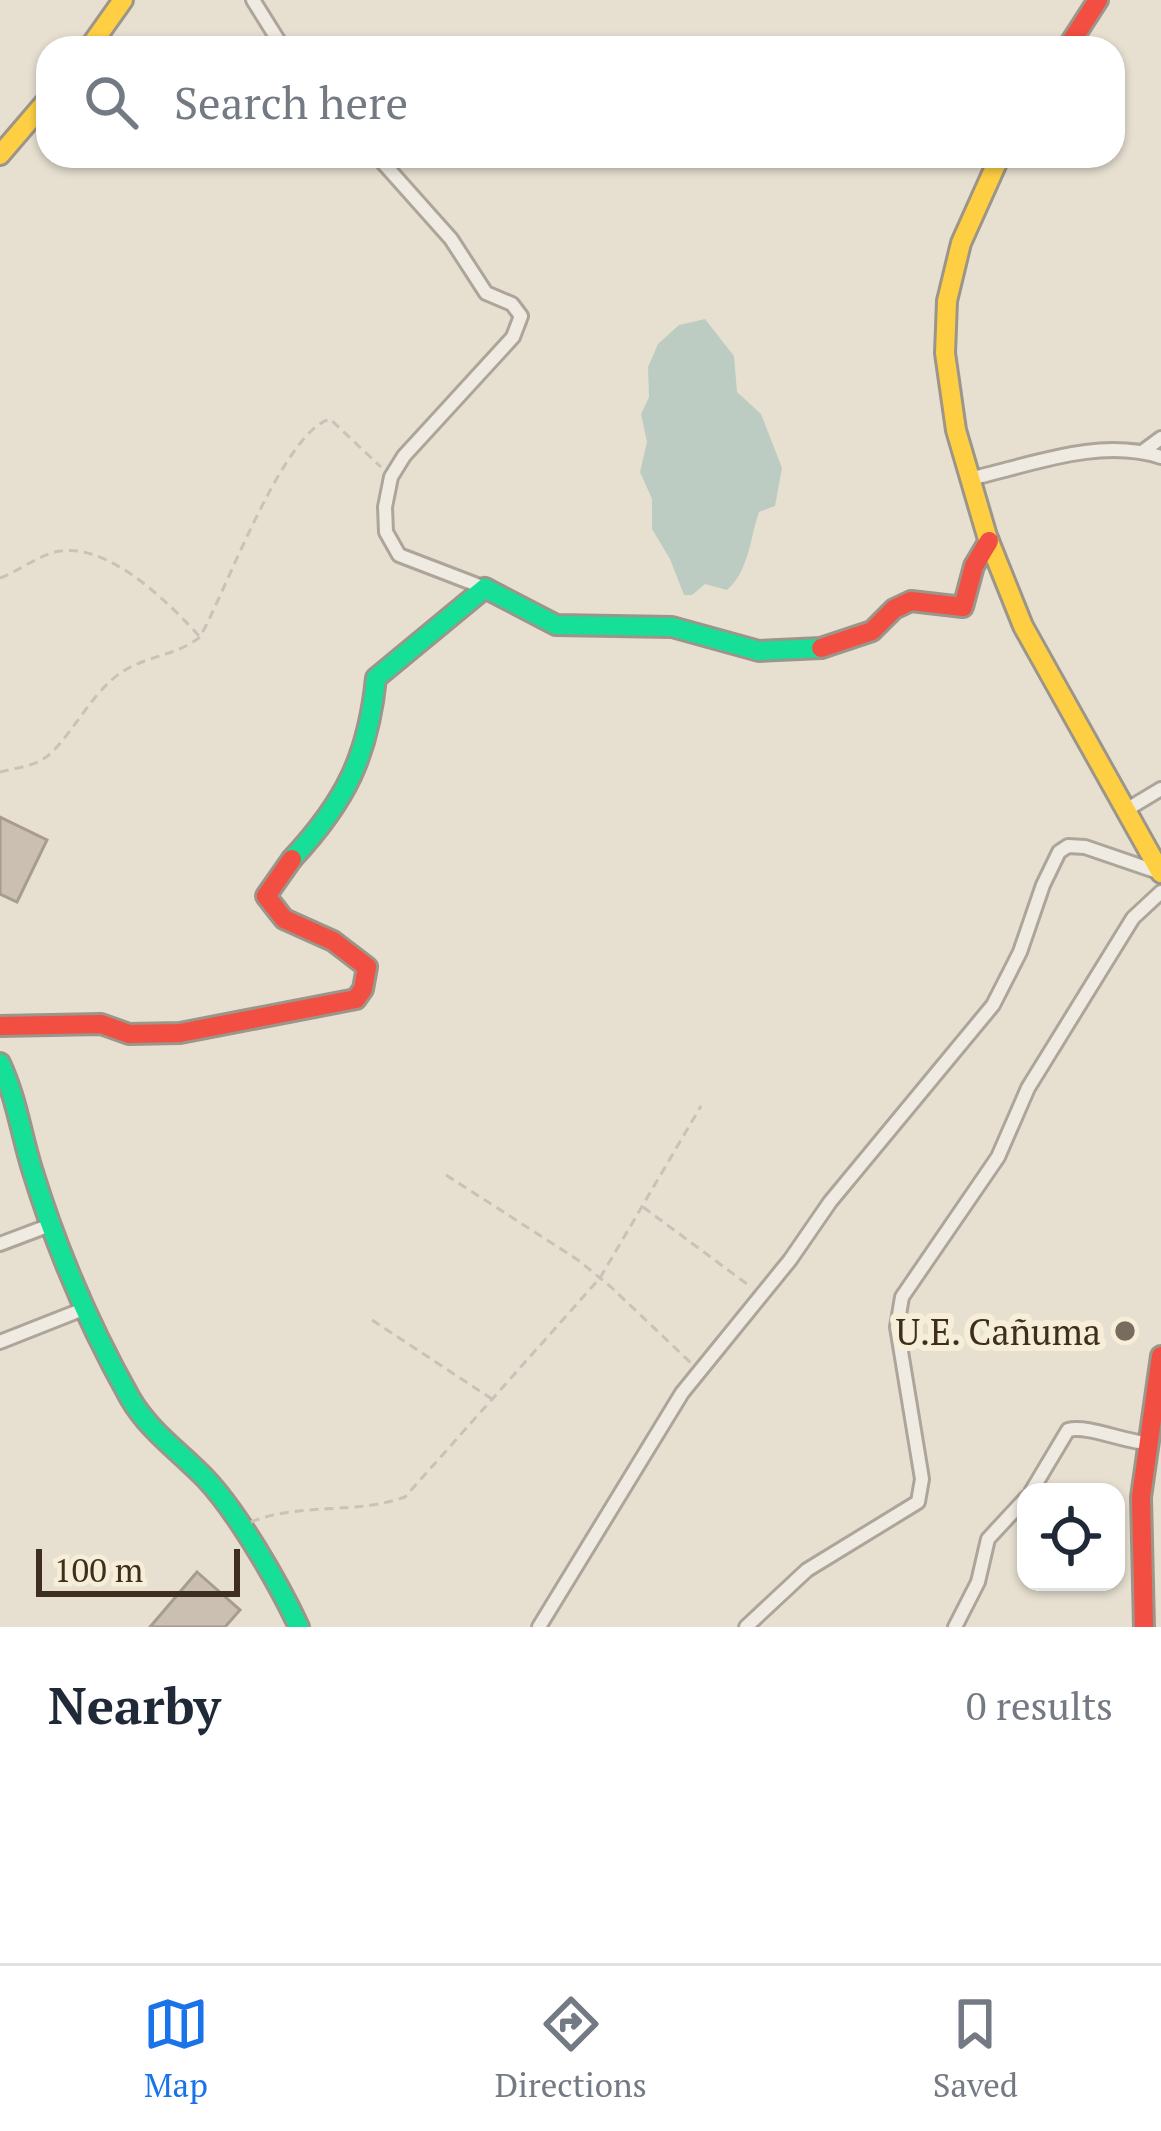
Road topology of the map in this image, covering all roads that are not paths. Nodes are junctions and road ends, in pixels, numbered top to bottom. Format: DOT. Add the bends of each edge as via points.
graph roads {
  1 [pos="123,0"];
  2 [pos="253,0"];
  3 [pos="1097,0"];
  4 [pos="98,36"];
  5 [pos="276,36"];
  6 [pos="1074,36"];
  7 [pos="36,113"];
  8 [pos="0,155"];
  9 [pos="386,168"];
  10 [pos="994,168"];
  11 [pos="1161,438"];
  12 [pos="1142,452"];
  13 [pos="1161,457"];
  14 [pos="969,479"];
  15 [pos="988,541"];
  16 [pos="485,588"];
  17 [pos="1161,789"];
  18 [pos="1126,810"];
  19 [pos="1161,873"];
  20 [pos="1161,892"];
  21 [pos="0,1026"];
  22 [pos="0,1063"];
  23 [pos="53,1225"];
  24 [pos="0,1244"];
  25 [pos="86,1308"];
  26 [pos="0,1342"];
  27 [pos="1161,1356"];
  28 [pos="1146,1443"];
  29 [pos="1036,1483"];
  30 [pos="1017,1508"];
  31 [pos="299,1627"];
  32 [pos="539,1627"];
  33 [pos="746,1627"];
  34 [pos="956,1627"];
  35 [pos="1144,1627"];
  1 -- 4 [label="street"];
  2 -- 5 [label="street"];
  3 -- 6 [label="street"];
  7 -- 8 [label="street"];
  9 -- 16 [label="street" via="436,219 486,293 521,316 513,337 417,439 391,477 385,507 386,532 399,555"];
  10 -- 14 [label="street" via="952,274 945,327 945,380"];
  11 -- 12 [label="street"];
  12 -- 13 [label="street"];
  12 -- 14 [label="street" via="1103,449"];
  14 -- 15 [label="street"];
  15 -- 16 [label="street" via="963,607 905,603 872,631 813,650 741,649 657,626 563,626"];
  15 -- 18 [label="street" via="1024,629"];
  16 -- 21 [label="street" via="376,678 352,780 266,896 281,920 332,939 367,967 356,999 180,1033"];
  17 -- 18 [label="street"];
  18 -- 19 [label="street"];
  19 -- 32 [label="street" via="1085,847 1059,852 993,1005 699,1371"];
  20 -- 33 [label="street" via="1133,918 1028,1088 998,1157 902,1297 896,1327 922,1479 918,1502 806,1570"];
  22 -- 23 [label="street"];
  23 -- 24 [label="street"];
  23 -- 25 [label="street"];
  25 -- 26 [label="street"];
  25 -- 31 [label="street" via="132,1402 207,1480"];
  27 -- 28 [label="street"];
  28 -- 29 [label="street" via="1068,1430"];
  28 -- 35 [label="street"];
  30 -- 34 [label="street" via="988,1538"];
}
